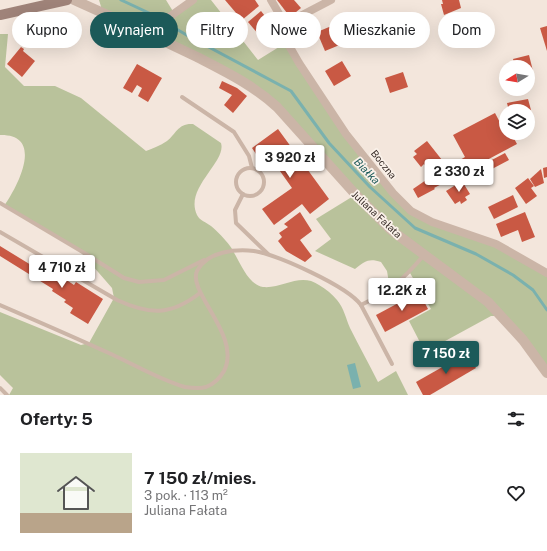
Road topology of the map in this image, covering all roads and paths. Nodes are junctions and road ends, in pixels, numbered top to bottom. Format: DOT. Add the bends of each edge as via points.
graph roads {
  1 [pos="67,0"];
  2 [pos="74,0"];
  3 [pos="193,0"];
  4 [pos="271,0"];
  5 [pos="331,0"];
  6 [pos="102,12"];
  7 [pos="175,12"];
  8 [pos="278,12"];
  9 [pos="308,12"];
  10 [pos="0,15"];
  11 [pos="178,47"];
  12 [pos="291,48"];
  13 [pos="182,96"];
  14 [pos="252,168"];
  15 [pos="243,194"];
  16 [pos="0,203"];
  17 [pos="0,232"];
  18 [pos="216,255"];
  19 [pos="269,255"];
  20 [pos="425,255"];
  21 [pos="547,273"];
  22 [pos="200,293"];
  23 [pos="0,305"];
  24 [pos="360,305"];
  25 [pos="392,364"];
  26 [pos="547,373"];
  27 [pos="0,388"];
  28 [pos="7,395"];
  1 -- 10 [label="main road"];
  2 -- 6 [label="street, Juliana Fałata"];
  3 -- 7 [label="street"];
  4 -- 8 [label="street, Boczna"];
  5 -- 9 [label="street"];
  11 -- 20 [label="street, Juliana Fałata" via="247,83 264,95 386,225"];
  12 -- 21 [label="street, Boczna" via="346,134 393,193 411,211 432,222 496,244"];
  13 -- 14 [label="lane" via="234,132 250,156"];
  14 -- 15 [label="lane" via="244,169 237,176 236,186"];
  14 -- 15 [label="lane" via="263,176 262,188 257,194"];
  15 -- 19 [label="lane" via="235,210 236,223"];
  16 -- 18 [label="lane" via="124,278 139,282 164,280"];
  17 -- 22 [label="lane" via="118,300 149,312 182,305"];
  18 -- 19 [label="lane" via="254,251"];
  18 -- 22 [label="lane" via="201,265 196,272 196,284"];
  19 -- 24 [label="lane" via="310,272 344,291"];
  20 -- 24 [label="lane" via="390,289"];
  20 -- 26 [label="street, Juliana Fałata" via="488,302 524,340"];
  22 -- 23 [label="lane" via="218,320 227,352 222,375 215,382 198,388 185,387 160,377"];
  24 -- 25 [label="lane"];
  27 -- 28 [label="lane"];
}
